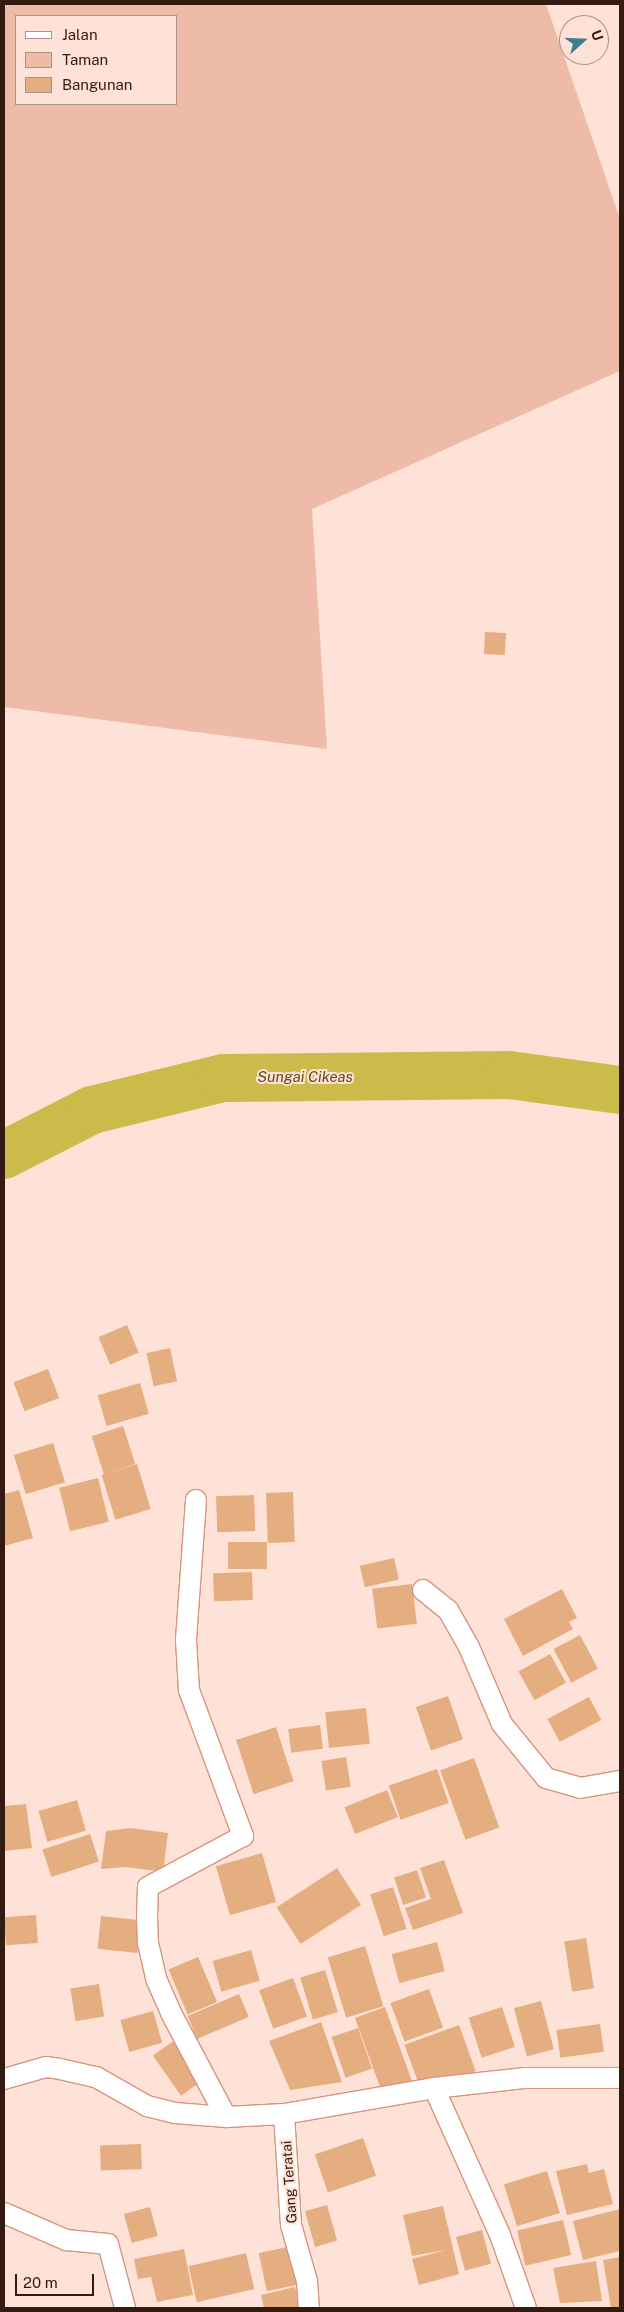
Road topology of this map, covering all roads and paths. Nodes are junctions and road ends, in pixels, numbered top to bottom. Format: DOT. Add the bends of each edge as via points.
graph roads {
  1 [pos="196,1500"];
  2 [pos="423,1590"];
  3 [pos="620,1782"];
  4 [pos="4,2078"];
  5 [pos="617,2083"];
  6 [pos="434,2088"];
  7 [pos="284,2114"];
  8 [pos="226,2117"];
  9 [pos="4,2213"];
  10 [pos="125,2308"];
  11 [pos="310,2308"];
  12 [pos="526,2308"];
  1 -- 8 [label="street" via="186,1640 189,1690 243,1836 148,1887 148,1944 170,2013"];
  2 -- 3 [label="street" via="448,1610 469,1647 502,1724 546,1778 580,1788"];
  4 -- 8 [label="street" via="46,2067 60,2069 96,2077 146,2106 175,2113"];
  5 -- 6 [label="street" via="524,2078"];
  6 -- 7 [label="street"];
  6 -- 12 [label="street" via="500,2234"];
  7 -- 8 [label="street"];
  7 -- 11 [label="street, Gang Teratai" via="291,2225 307,2281"];
  9 -- 10 [label="street" via="66,2240 108,2244"];
}
